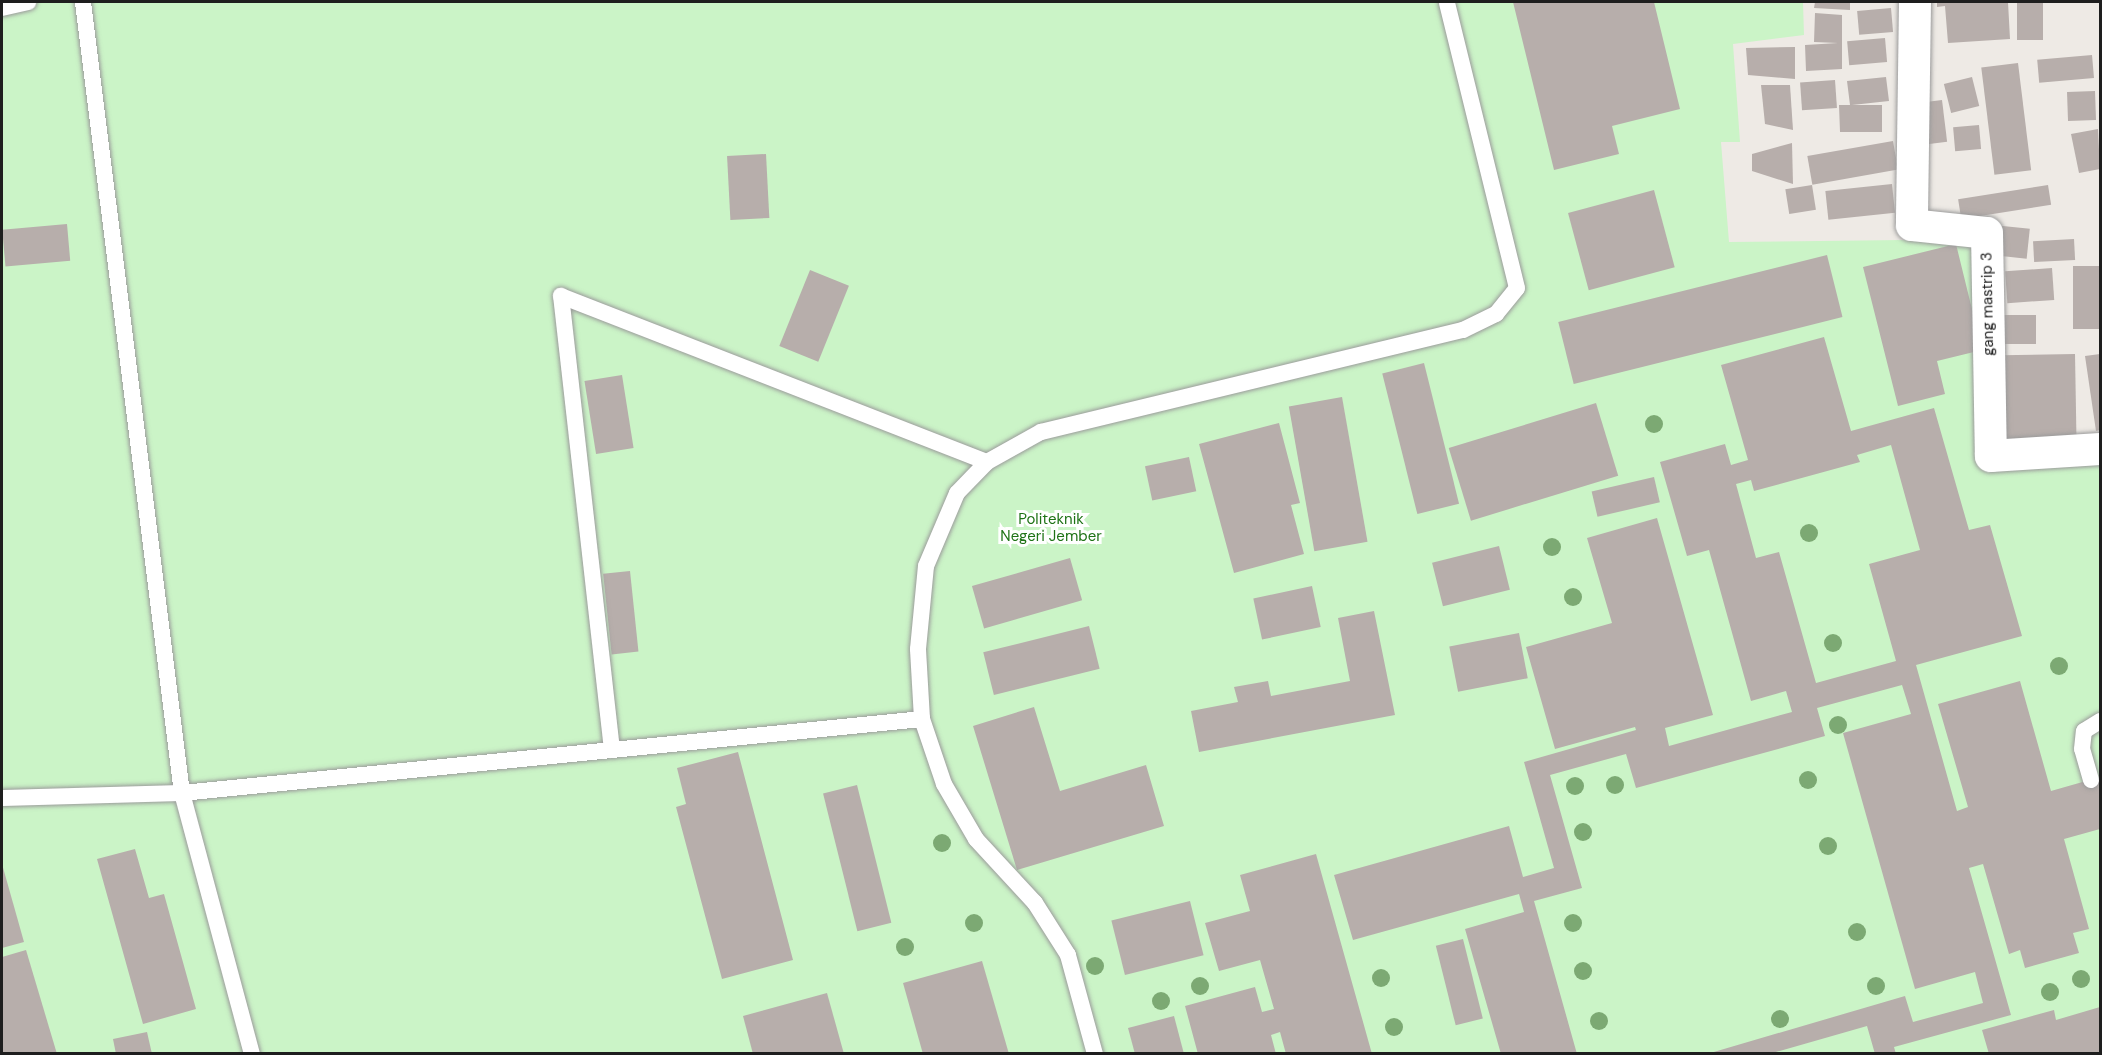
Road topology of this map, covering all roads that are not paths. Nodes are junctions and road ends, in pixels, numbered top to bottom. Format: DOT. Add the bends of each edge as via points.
graph roads {
  1 [pos="28,2"];
  2 [pos="82,2"];
  3 [pos="1447,2"];
  4 [pos="1915,2"];
  5 [pos="2,8"];
  6 [pos="2100,449"];
  7 [pos="987,462"];
  8 [pos="922,719"];
  9 [pos="2100,721"];
  10 [pos="612,750"];
  11 [pos="2091,780"];
  12 [pos="182,793"];
  13 [pos="2,798"];
  14 [pos="252,1053"];
  15 [pos="1095,1053"];
  1 -- 5 [label="lane"];
  2 -- 12 [label="lane"];
  3 -- 7 [label="lane" via="1517,288 1496,314 1463,330 1041,432"];
  4 -- 6 [label="street, gang mastrip 3" via="1912,225 1987,233 1991,456"];
  7 -- 8 [label="lane" via="957,493 926,566 918,649"];
  7 -- 10 [label="lane" via="561,296"];
  8 -- 10 [label="lane"];
  8 -- 15 [label="lane" via="944,784 976,839 1035,903 1068,955"];
  9 -- 11 [label="lane" via="2084,731 2082,749"];
  10 -- 12 [label="lane"];
  12 -- 13 [label="lane"];
  12 -- 14 [label="lane"];
}
